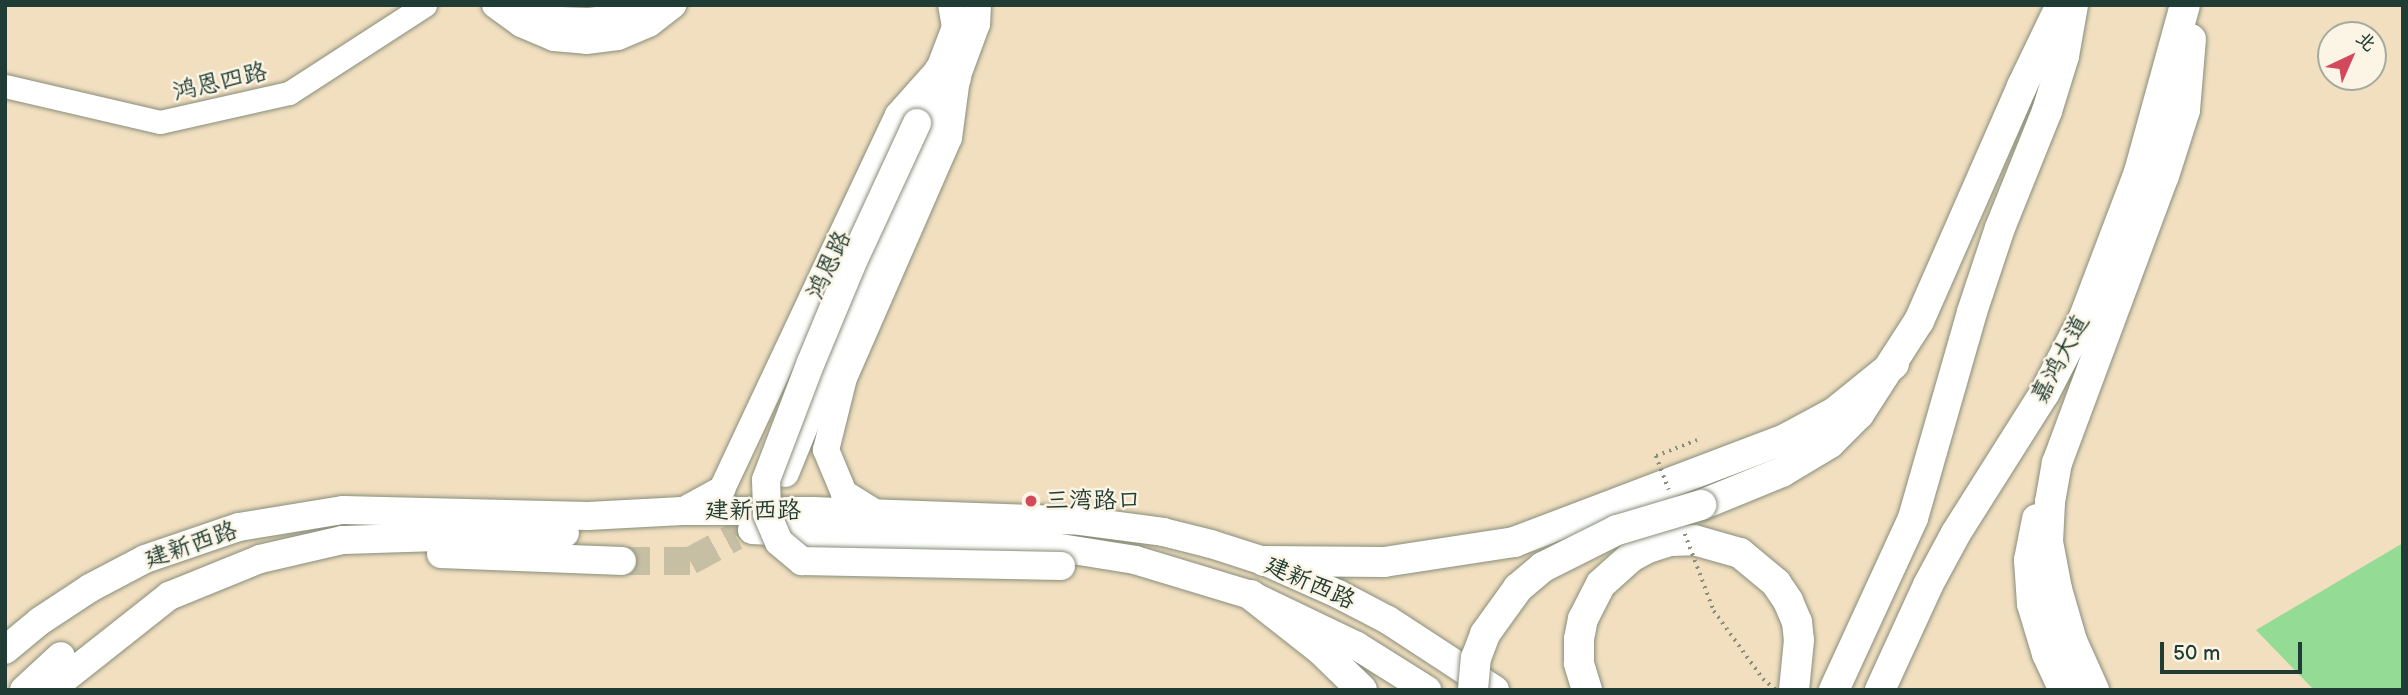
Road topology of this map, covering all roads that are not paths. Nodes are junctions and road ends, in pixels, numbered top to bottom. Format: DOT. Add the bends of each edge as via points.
graph roads {
  1 [pos="425,5"];
  2 [pos="495,5"];
  3 [pos="529,5"];
  4 [pos="638,5"];
  5 [pos="673,5"];
  6 [pos="977,5"];
  7 [pos="2061,5"];
  8 [pos="2073,5"];
  9 [pos="2185,5"];
  10 [pos="2194,5"];
  11 [pos="953,16"];
  12 [pos="948,73"];
  13 [pos="5,86"];
  14 [pos="1894,364"];
  15 [pos="2057,463"];
  16 [pos="785,473"];
  17 [pos="682,511"];
  18 [pos="881,516"];
  19 [pos="342,540"];
  20 [pos="622,561"];
  21 [pos="1264,561"];
  22 [pos="1184,573"];
  23 [pos="1251,595"];
  24 [pos="169,596"];
  25 [pos="5,650"];
  26 [pos="1361,689"];
  27 [pos="24,690"];
  28 [pos="50,690"];
  29 [pos="1427,690"];
  30 [pos="1473,690"];
  31 [pos="1495,690"];
  32 [pos="1587,690"];
  33 [pos="1794,690"];
  34 [pos="1834,690"];
  35 [pos="1880,690"];
  36 [pos="2064,690"];
  37 [pos="2094,690"];
  1 -- 13 [label="street, 鸿恩四路" via="289,93 160,122"];
  2 -- 5 [label="main road" via="521,24 554,38 586,41 618,37 649,24"];
  3 -- 4 [label="main road" via="560,20 589,21 612,18"];
  6 -- 11 [label="street"];
  6 -- 12 [label="main road, 鸿恩路" via="977,24"];
  7 -- 14 [label="highway" via="1919,321"];
  8 -- 34 [label="highway" via="2057,78 1972,312 1913,518"];
  9 -- 35 [label="highway, 嘉鸿大道" via="2139,172 2084,317 2044,394 1956,533"];
  10 -- 15 [label="highway" via="2185,110"];
  11 -- 12 [label="main road, 鸿恩路"];
  12 -- 16 [label="main road"];
  12 -- 17 [label="main road, 鸿恩路" via="898,115 722,489"];
  12 -- 18 [label="main road, 鸿恩路" via="949,138 844,378 826,450 844,493"];
  12 -- 22 [label="main road, bridge" via="917,123 851,266 766,480 767,514 779,542 802,561"];
  14 -- 21 [label="highway" via="1835,412 1785,439 1514,542 1384,562"];
  14 -- 30 [label="highway, bridge" via="1859,414 1830,443 1782,472 1701,505 1617,530 1543,567 1518,588 1485,634 1476,659"];
  15 -- 36 [label="highway" via="2032,538 2029,582 2047,654"];
  15 -- 37 [label="highway" via="2048,523 2052,565 2072,641"];
  17 -- 18 [label="main road, 建新西路"];
  17 -- 25 [label="main road, 建新西路" via="588,516 343,510 239,527 145,559 90,588"];
  18 -- 21 [label="main road, 建新西路" via="1081,521 1163,532"];
  19 -- 20 [label="main road" via="423,553"];
  19 -- 22 [label="main road, 建新西路" via="721,528 1048,546"];
  19 -- 24 [label="main road, 建新西路" via="260,559"];
  21 -- 31 [label="main road, 建新西路" via="1388,620"];
  22 -- 23 [label="main road, 建新西路"];
  23 -- 26 [label="highway" via="1321,650"];
  23 -- 29 [label="main road, 建新西路" via="1357,646"];
  24 -- 27 [label="main road" via="112,619 66,651"];
  24 -- 28 [label="main road, 建新西路"];
  32 -- 33 [label="highway" via="1579,663 1579,639 1601,584 1648,548 1694,540 1740,553 1776,583 1797,622"];
}
